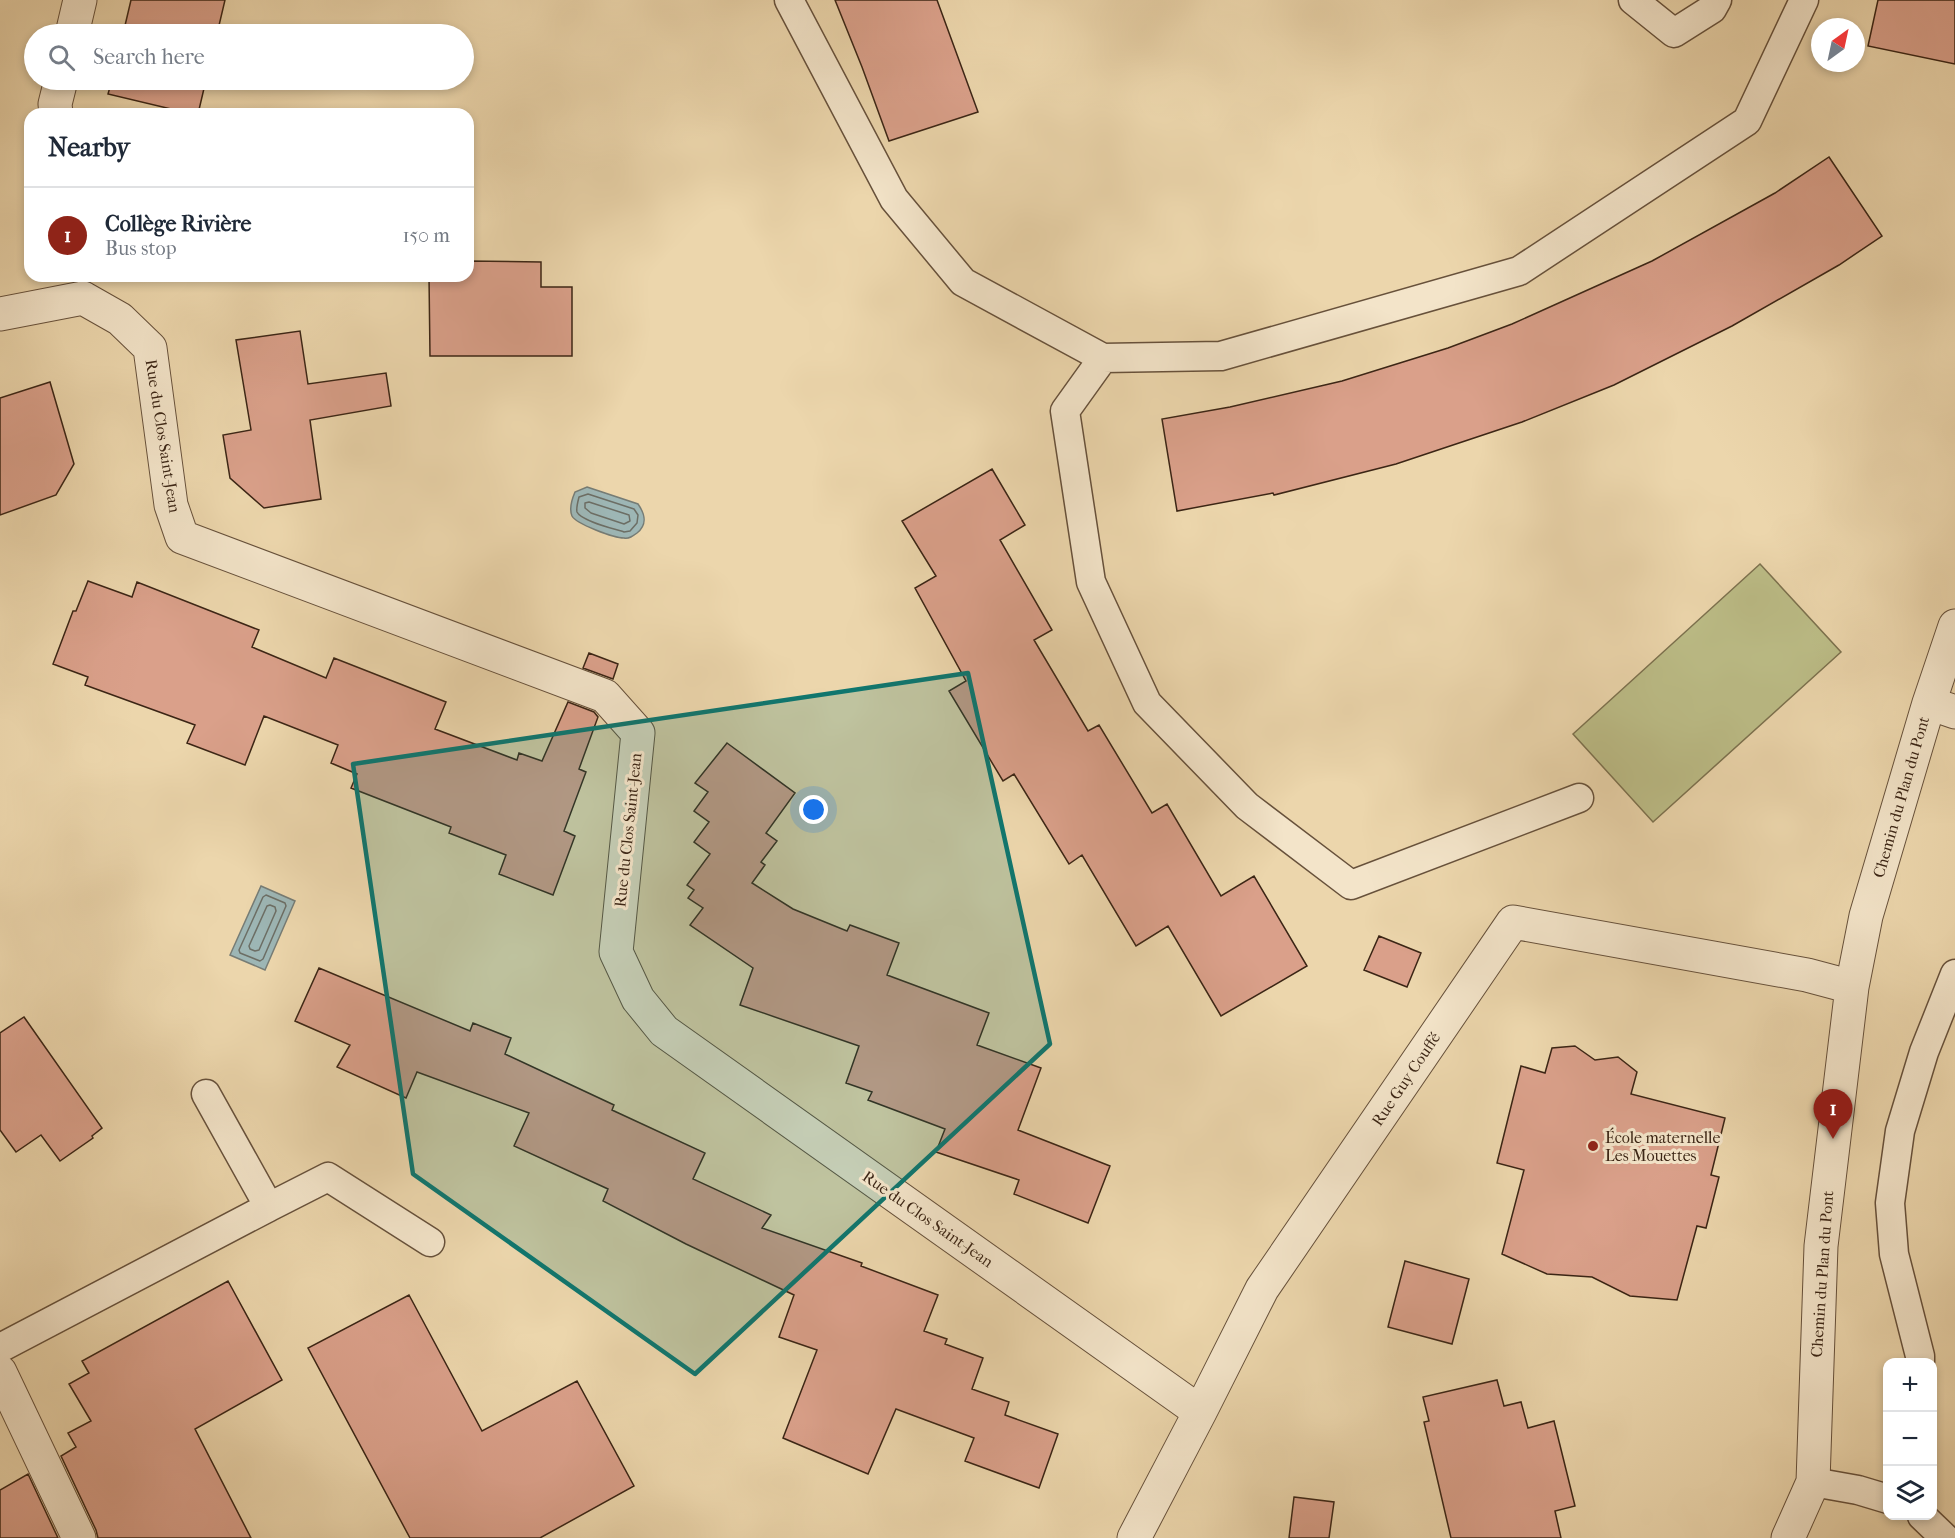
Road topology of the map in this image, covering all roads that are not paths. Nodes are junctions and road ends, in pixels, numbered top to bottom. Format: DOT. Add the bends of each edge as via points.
graph roads {
  1 [pos="80,0"];
  2 [pos="789,0"];
  3 [pos="1633,0"];
  4 [pos="1717,0"];
  5 [pos="1804,0"];
  6 [pos="74,24"];
  7 [pos="58,90"];
  8 [pos="55,108"];
  9 [pos="82,287"];
  10 [pos="0,314"];
  11 [pos="1103,358"];
  12 [pos="1955,626"];
  13 [pos="1942,707"];
  14 [pos="1579,798"];
  15 [pos="1955,974"];
  16 [pos="1852,987"];
  17 [pos="206,1094"];
  18 [pos="269,1207"];
  19 [pos="430,1242"];
  20 [pos="0,1348"];
  21 [pos="1920,1358"];
  22 [pos="0,1372"];
  23 [pos="1200,1413"];
  24 [pos="1813,1482"];
  25 [pos="1883,1498"];
  26 [pos="1927,1520"];
  27 [pos="79,1538"];
  28 [pos="1134,1538"];
  29 [pos="1788,1538"];
  30 [pos="1946,1538"];
  1 -- 6 [label="street"];
  2 -- 11 [label="lane" via="894,199 963,282"];
  3 -- 4 [label="lane" via="1674,33 1712,9"];
  5 -- 11 [label="lane" via="1747,121 1519,271 1221,356"];
  7 -- 8 [label="street"];
  9 -- 10 [label="street"];
  9 -- 23 [label="street, Rue du Clos Saint-Jean" via="150,348 171,505 182,537 605,696 638,732 616,952 638,999 664,1031"];
  11 -- 14 [label="lane" via="1065,411 1091,582 1147,703 1246,806 1351,885"];
  12 -- 13 [label="street, Chemin du Plan du Pont"];
  13 -- 16 [label="street, Chemin du Plan du Pont" via="1866,916"];
  15 -- 21 [label="lane" via="1924,1052 1900,1131 1890,1203 1894,1254"];
  16 -- 23 [label="street, Rue Guy Couffé" via="1807,975 1513,922 1262,1289"];
  16 -- 24 [label="street, Chemin du Plan du Pont" via="1821,1246"];
  17 -- 18 [label="lane"];
  18 -- 19 [label="lane" via="328,1177"];
  18 -- 20 [label="lane"];
  22 -- 27 [label="street"];
  23 -- 28 [label="street, Rue Guy Couffé"];
  24 -- 25 [label="lane"];
  24 -- 29 [label="street, Chemin du Plan du Pont"];
  26 -- 30 [label="lane"];
}
